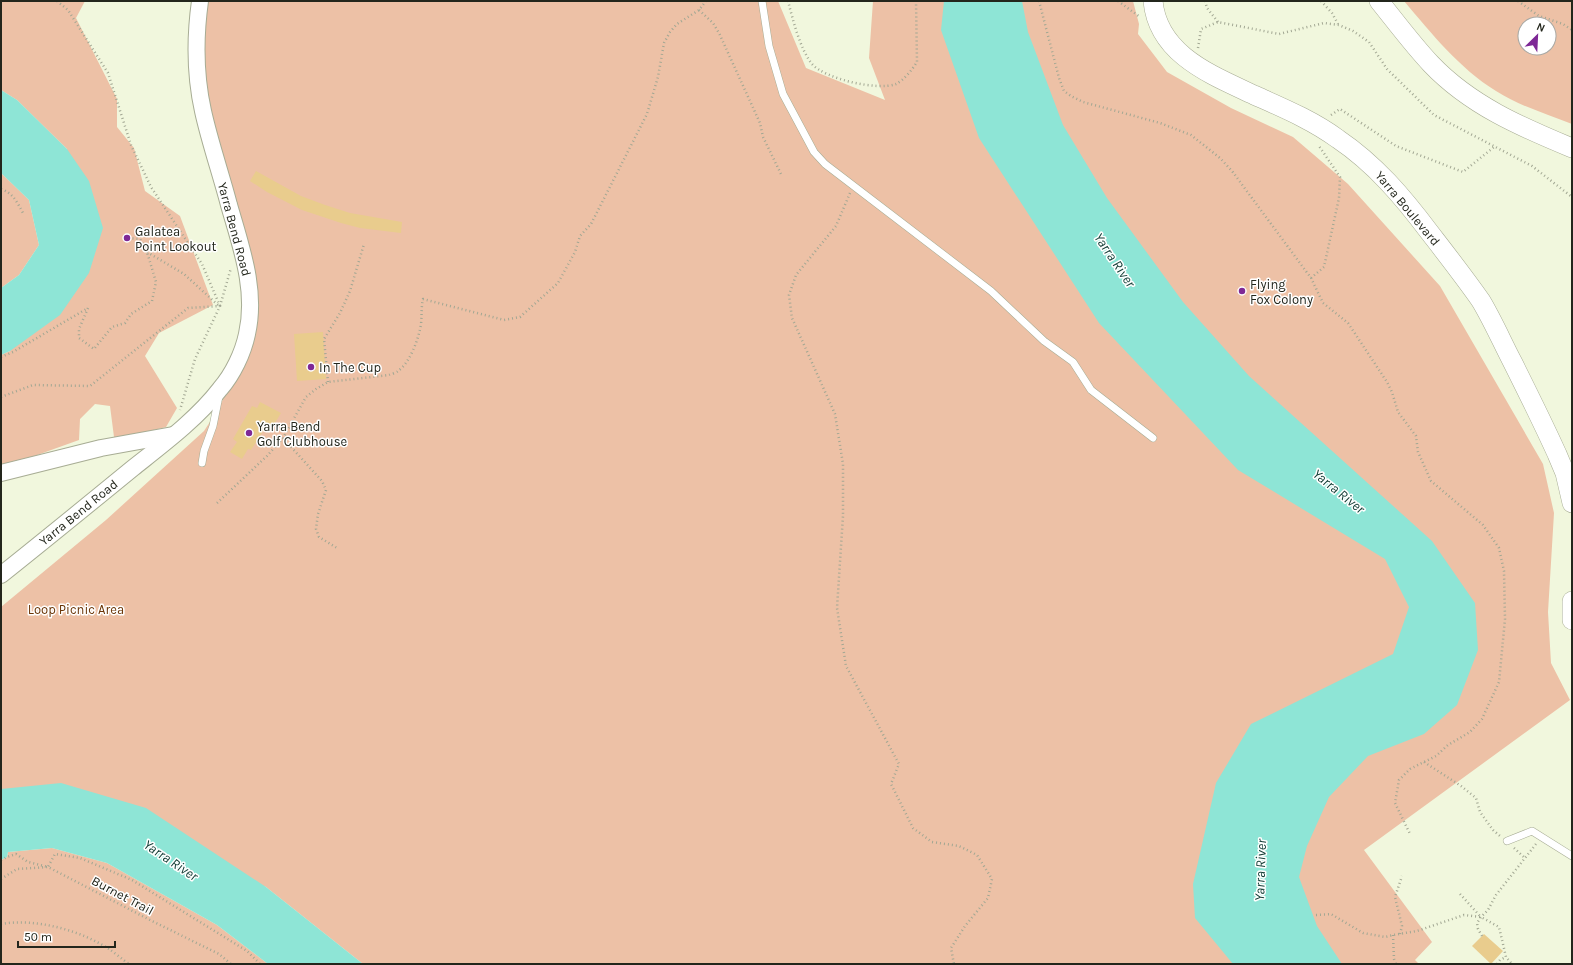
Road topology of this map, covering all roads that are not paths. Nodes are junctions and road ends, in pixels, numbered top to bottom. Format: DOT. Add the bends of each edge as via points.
graph roads {
  1 [pos="200,1"];
  2 [pos="762,1"];
  3 [pos="1153,1"];
  4 [pos="1379,1"];
  5 [pos="1572,148"];
  6 [pos="220,390"];
  7 [pos="174,434"];
  8 [pos="1153,438"];
  9 [pos="202,463"];
  10 [pos="1,473"];
  11 [pos="1572,503"];
  12 [pos="1,575"];
  13 [pos="1572,601"];
  14 [pos="1572,620"];
  15 [pos="1507,841"];
  16 [pos="1572,856"];
  1 -- 6 [label="street, Yarra Bend Road" via="196,51 203,111 250,288 247,334 240,355"];
  2 -- 8 [label="lane" via="775,71 783,94 814,152 853,186 991,291 1044,341 1073,362 1091,390"];
  3 -- 11 [label="main road, Yarra Boulevard" via="1157,18 1169,41 1199,68 1317,134 1360,154 1395,189 1480,300 1557,454 1565,473"];
  4 -- 5 [label="main road" via="1432,64 1472,98 1511,121"];
  6 -- 7 [label="street, Yarra Bend Road"];
  6 -- 9 [label="lane"];
  7 -- 10 [label="street" via="100,448"];
  7 -- 12 [label="street, Yarra Bend Road"];
  13 -- 14 [label="main road"];
  15 -- 16 [label="lane" via="1532,831"];
}
